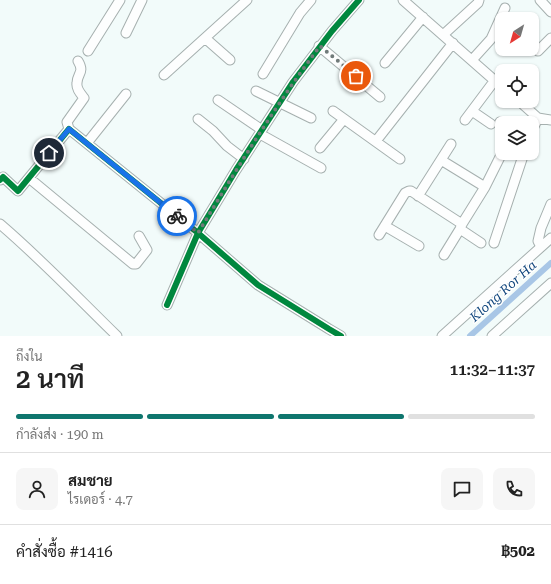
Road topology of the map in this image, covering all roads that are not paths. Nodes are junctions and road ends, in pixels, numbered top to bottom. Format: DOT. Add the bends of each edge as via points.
graph roads {
  1 [pos="120,0"];
  2 [pos="142,0"];
  3 [pos="247,0"];
  4 [pos="311,0"];
  5 [pos="359,0"];
  6 [pos="403,0"];
  7 [pos="479,0"];
  8 [pos="540,0"];
  9 [pos="505,8"];
  10 [pos="551,12"];
  11 [pos="423,17"];
  12 [pos="126,33"];
  13 [pos="443,35"];
  14 [pos="204,38"];
  15 [pos="551,38"];
  16 [pos="453,43"];
  17 [pos="320,46"];
  18 [pos="539,50"];
  19 [pos="88,51"];
  20 [pos="230,60"];
  21 [pos="472,60"];
  22 [pos="78,61"];
  23 [pos="385,63"];
  24 [pos="263,74"];
  25 [pos="164,75"];
  26 [pos="495,80"];
  27 [pos="256,91"];
  28 [pos="126,94"];
  29 [pos="380,96"];
  30 [pos="218,100"];
  31 [pos="280,103"];
  32 [pos="527,108"];
  33 [pos="333,111"];
  34 [pos="472,111"];
  35 [pos="536,116"];
  36 [pos="311,118"];
  37 [pos="539,118"];
  38 [pos="198,119"];
  39 [pos="344,119"];
  40 [pos="465,120"];
  41 [pos="551,120"];
  42 [pos="495,122"];
  43 [pos="69,129"];
  44 [pos="261,132"];
  45 [pos="376,141"];
  46 [pos="87,143"];
  47 [pos="451,144"];
  48 [pos="320,148"];
  49 [pos="244,159"];
  50 [pos="400,159"];
  51 [pos="441,160"];
  52 [pos="498,160"];
  53 [pos="522,160"];
  54 [pos="321,168"];
  55 [pos="29,178"];
  56 [pos="0,180"];
  57 [pos="485,187"];
  58 [pos="418,196"];
  59 [pos="551,204"];
  60 [pos="0,224"];
  61 [pos="385,226"];
  62 [pos="461,227"];
  63 [pos="198,233"];
  64 [pos="379,235"];
  65 [pos="138,236"];
  66 [pos="551,238"];
  67 [pos="481,243"];
  68 [pos="494,243"];
  69 [pos="419,246"];
  70 [pos="541,247"];
  71 [pos="444,255"];
  72 [pos="551,283"];
  73 [pos="167,305"];
  74 [pos="117,336"];
  75 [pos="341,336"];
  76 [pos="442,336"];
  77 [pos="492,336"];
  1 -- 19 [label="street"];
  2 -- 12 [label="street"];
  3 -- 14 [label="street"];
  4 -- 24 [label="street" via="300,13"];
  5 -- 17 [label="street"];
  6 -- 11 [label="street"];
  7 -- 13 [label="street"];
  8 -- 10 [label="street"];
  9 -- 21 [label="street" via="491,39"];
  11 -- 13 [label="street"];
  11 -- 23 [label="street"];
  13 -- 16 [label="street"];
  14 -- 20 [label="street"];
  14 -- 25 [label="street"];
  15 -- 18 [label="street"];
  16 -- 21 [label="street"];
  16 -- 45 [label="street"];
  17 -- 29 [label="street"];
  17 -- 31 [label="street"];
  21 -- 26 [label="street"];
  22 -- 43 [label="street" via="81,70 77,85 84,98 67,122"];
  26 -- 34 [label="street"];
  27 -- 31 [label="street"];
  28 -- 46 [label="street"];
  30 -- 44 [label="street"];
  31 -- 36 [label="street"];
  31 -- 44 [label="street"];
  32 -- 35 [label="street"];
  33 -- 39 [label="street"];
  34 -- 40 [label="street"];
  34 -- 42 [label="street"];
  37 -- 41 [label="street"];
  38 -- 49 [label="street"];
  39 -- 45 [label="street"];
  39 -- 48 [label="street"];
  43 -- 46 [label="street"];
  43 -- 55 [label="street"];
  44 -- 49 [label="street"];
  44 -- 54 [label="street"];
  45 -- 50 [label="street"];
  46 -- 63 [label="street"];
  47 -- 51 [label="street"];
  49 -- 63 [label="street"];
  51 -- 57 [label="street"];
  51 -- 58 [label="street"];
  52 -- 57 [label="street"];
  53 -- 68 [label="street"];
  55 -- 56 [label="street" via="18,191 3,177"];
  55 -- 65 [label="street" via="133,264 136,264 146,250"];
  57 -- 62 [label="street"];
  58 -- 61 [label="street" via="411,191 405,193"];
  58 -- 62 [label="street"];
  59 -- 70 [label="street" via="541,228 538,241"];
  60 -- 74 [label="street"];
  61 -- 64 [label="street"];
  61 -- 69 [label="street"];
  62 -- 67 [label="street"];
  62 -- 71 [label="street"];
  63 -- 73 [label="street"];
  63 -- 75 [label="street" via="258,285"];
  66 -- 70 [label="street"];
  70 -- 76 [label="street"];
  72 -- 77 [label="street"];
}
